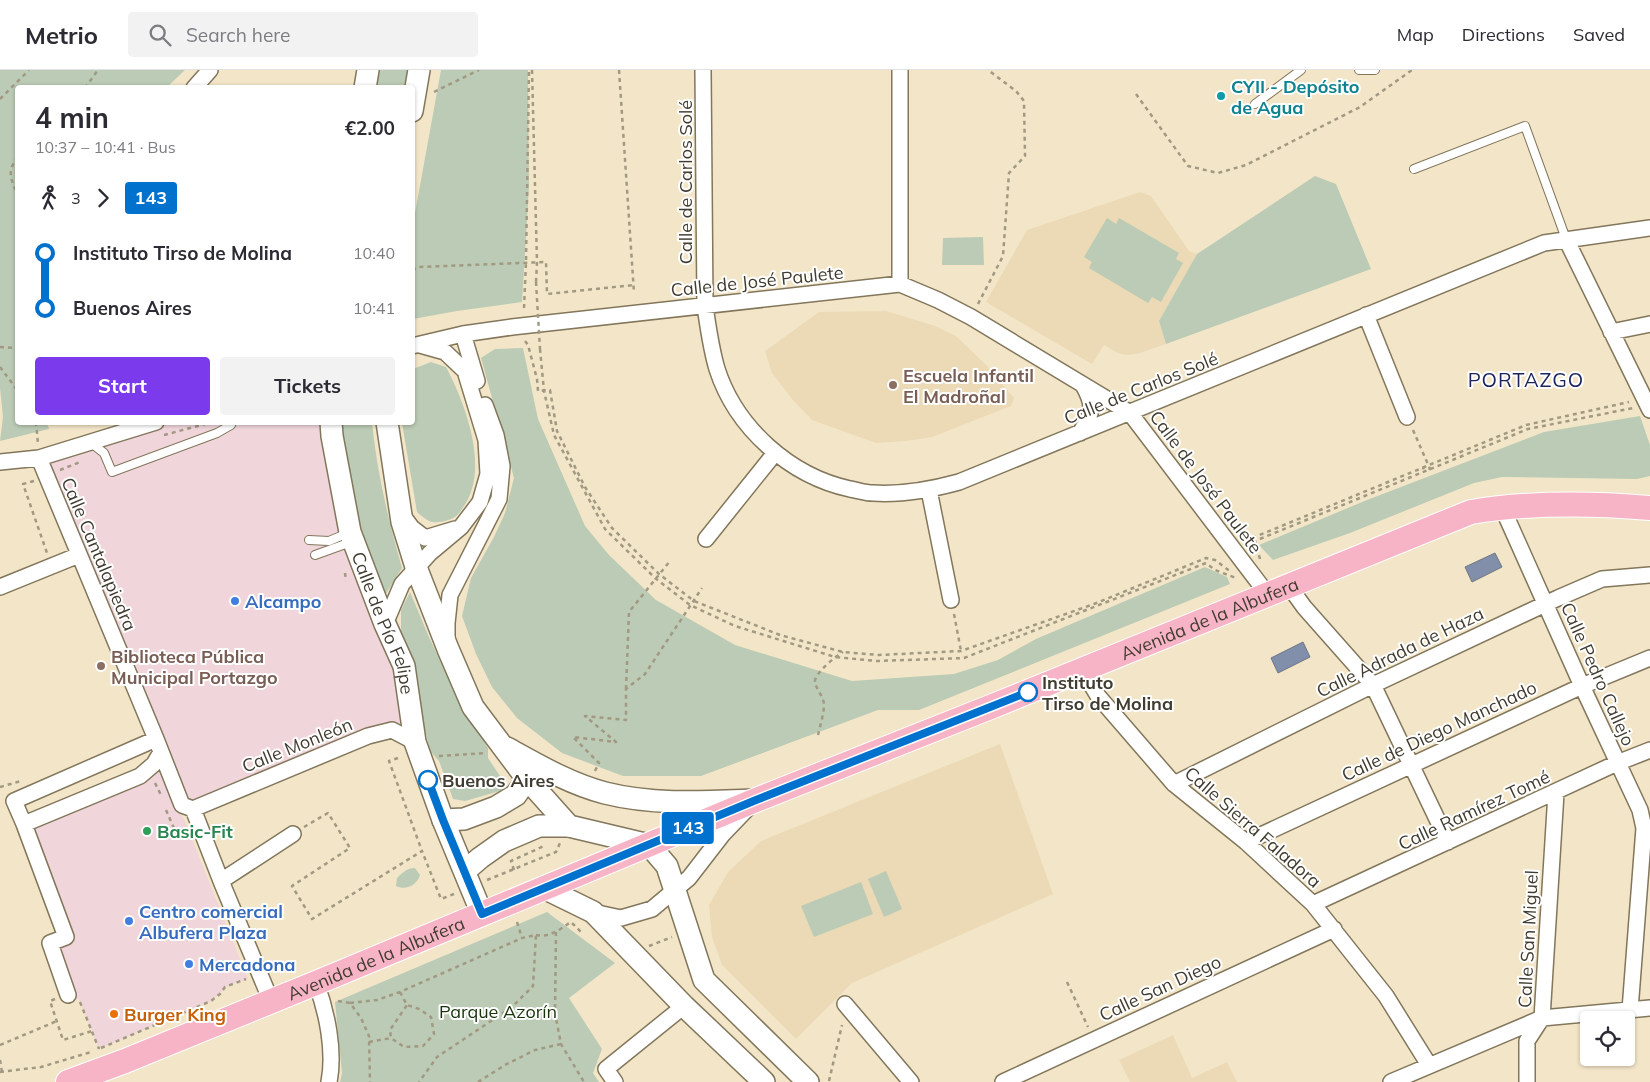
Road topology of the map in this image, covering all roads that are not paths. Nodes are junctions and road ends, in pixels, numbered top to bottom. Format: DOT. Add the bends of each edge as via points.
graph roads {
  1 [pos="210,70"];
  2 [pos="368,70"];
  3 [pos="419,70"];
  4 [pos="703,70"];
  5 [pos="900,70"];
  6 [pos="1301,70"];
  7 [pos="1358,70"];
  8 [pos="1375,70"];
  9 [pos="197,85"];
  10 [pos="366,85"];
  11 [pos="415,95"];
  12 [pos="1254,104"];
  13 [pos="1414,169"];
  14 [pos="1650,228"];
  15 [pos="1566,239"];
  16 [pos="900,284"];
  17 [pos="705,306"];
  18 [pos="1366,315"];
  19 [pos="1650,324"];
  20 [pos="1611,332"];
  21 [pos="463,334"];
  22 [pos="416,345"];
  23 [pos="1643,381"];
  24 [pos="1082,384"];
  25 [pos="1648,405"];
  26 [pos="1130,413"];
  27 [pos="1407,417"];
  28 [pos="231,425"];
  29 [pos="331,425"];
  30 [pos="387,425"];
  31 [pos="159,429"];
  32 [pos="1080,433"];
  33 [pos="90,442"];
  34 [pos="775,453"];
  35 [pos="39,458"];
  36 [pos="0,462"];
  37 [pos="929,490"];
  38 [pos="1650,498"];
  39 [pos="1611,505"];
  40 [pos="1502,507"];
  41 [pos="1650,508"];
  42 [pos="401,514"];
  43 [pos="461,527"];
  44 [pos="352,537"];
  45 [pos="706,539"];
  46 [pos="309,540"];
  47 [pos="79,555"];
  48 [pos="315,555"];
  49 [pos="416,567"];
  50 [pos="1650,575"];
  51 [pos="0,587"];
  52 [pos="1278,590"];
  53 [pos="951,600"];
  54 [pos="1545,603"];
  55 [pos="385,624"];
  56 [pos="448,649"];
  57 [pos="1650,658"];
  58 [pos="1082,669"];
  59 [pos="1373,685"];
  60 [pos="1582,686"];
  61 [pos="415,742"];
  62 [pos="159,746"];
  63 [pos="496,748"];
  64 [pos="1650,750"];
  65 [pos="1617,763"];
  66 [pos="1412,765"];
  67 [pos="140,776"];
  68 [pos="528,779"];
  69 [pos="1174,784"];
  70 [pos="174,786"];
  71 [pos="1556,793"];
  72 [pos="756,800"];
  73 [pos="7,802"];
  74 [pos="193,809"];
  75 [pos="1645,810"];
  76 [pos="443,820"];
  77 [pos="24,824"];
  78 [pos="569,826"];
  79 [pos="293,834"];
  80 [pos="1246,842"];
  81 [pos="1448,842"];
  82 [pos="649,845"];
  83 [pos="468,878"];
  84 [pos="221,881"];
  85 [pos="544,888"];
  86 [pos="674,890"];
  87 [pos="1313,904"];
  88 [pos="594,912"];
  89 [pos="482,914"];
  90 [pos="1334,929"];
  91 [pos="316,983"];
  92 [pos="68,995"];
  93 [pos="271,1001"];
  94 [pos="845,1004"];
  95 [pos="684,1006"];
  96 [pos="1650,1008"];
  97 [pos="1630,1010"];
  98 [pos="1542,1018"];
  99 [pos="1429,1065"];
  100 [pos="818,1081"];
  101 [pos="68,1082"];
  102 [pos="329,1082"];
  103 [pos="615,1082"];
  104 [pos="764,1082"];
  105 [pos="911,1082"];
  106 [pos="1003,1082"];
  107 [pos="1391,1082"];
  108 [pos="1527,1082"];
  1 -- 9 [label="street"];
  2 -- 10 [label="street"];
  3 -- 11 [label="street"];
  4 -- 17 [label="street, Calle de Carlos Solé"];
  5 -- 16 [label="street"];
  6 -- 12 [label="lane"];
  7 -- 8 [label="lane"];
  13 -- 15 [label="lane" via="1525,126"];
  14 -- 15 [label="street, Calle de Carlos Solé"];
  15 -- 18 [label="street, Calle de Carlos Solé" via="1544,243"];
  15 -- 20 [label="street"];
  16 -- 17 [label="street, Calle de José Paulete"];
  16 -- 24 [label="street, Calle de José Paulete" via="971,317"];
  17 -- 21 [label="street, Calle de José Paulete"];
  17 -- 34 [label="street, Calle de Carlos Solé" via="717,370 730,399"];
  18 -- 26 [label="street, Calle de Carlos Solé"];
  18 -- 27 [label="street"];
  19 -- 20 [label="street"];
  20 -- 23 [label="street"];
  21 -- 22 [label="street, Calle de José Paulete"];
  21 -- 56 [label="street" via="496,434 502,466 499,499 450,594"];
  22 -- 43 [label="street" via="445,352 465,371 486,440 488,474 480,502"];
  23 -- 25 [label="street"];
  24 -- 26 [label="street, Calle de José Paulete"];
  24 -- 32 [label="street" via="1092,406"];
  26 -- 32 [label="street, Calle de Carlos Solé"];
  26 -- 52 [label="street, Calle de José Paulete" via="1253,576"];
  28 -- 33 [label="lane" via="112,472 104,453"];
  29 -- 44 [label="street, Calle de Pío Felipe"];
  30 -- 42 [label="street"];
  31 -- 33 [label="street"];
  32 -- 37 [label="street, Calle de Carlos Solé" via="959,482"];
  33 -- 35 [label="street"];
  34 -- 37 [label="street, Calle de Carlos Solé" via="836,486 871,493"];
  34 -- 45 [label="street"];
  35 -- 36 [label="street"];
  35 -- 47 [label="street, Calle Cantalapiedra"];
  37 -- 53 [label="street"];
  38 -- 39 [label="main road, Avenida de la Albufera"];
  39 -- 40 [label="main road, Avenida de la Albufera"];
  39 -- 41 [label="main road, Avenida de la Albufera"];
  40 -- 52 [label="main road, Avenida de la Albufera" via="1470,512"];
  40 -- 54 [label="street, Calle Pedro Callejo"];
  42 -- 43 [label="street" via="425,538"];
  42 -- 49 [label="street"];
  43 -- 49 [label="street"];
  44 -- 46 [label="lane"];
  44 -- 48 [label="lane"];
  44 -- 55 [label="street, Calle de Pío Felipe"];
  47 -- 51 [label="street"];
  47 -- 62 [label="street, Calle Cantalapiedra"];
  49 -- 55 [label="street" via="402,584"];
  49 -- 56 [label="street"];
  50 -- 54 [label="street, Calle Adrada de Haza" via="1602,579"];
  52 -- 58 [label="main road, Avenida de la Albufera"];
  52 -- 59 [label="street, Calle de José Paulete" via="1304,607"];
  54 -- 59 [label="street, Calle Adrada de Haza"];
  54 -- 60 [label="street, Calle Pedro Callejo"];
  55 -- 61 [label="street, Calle de Pío Felipe" via="404,666"];
  56 -- 63 [label="street" via="473,707"];
  57 -- 60 [label="street, Calle de Diego Manchado"];
  58 -- 69 [label="street, Calle Sierra Faladora" via="1098,696"];
  58 -- 72 [label="main road, Avenida de la Albufera"];
  59 -- 66 [label="street, Calle de José Paulete"];
  59 -- 69 [label="street, Calle Adrada de Haza"];
  60 -- 65 [label="street, Calle Pedro Callejo"];
  60 -- 66 [label="street, Calle de Diego Manchado"];
  61 -- 74 [label="street, Calle Monleón" via="392,730 368,736"];
  61 -- 76 [label="street, Calle de Pío Felipe"];
  62 -- 67 [label="street" via="154,764"];
  62 -- 70 [label="street, Calle Cantalapiedra"];
  62 -- 73 [label="street"];
  63 -- 68 [label="street"];
  63 -- 72 [label="street" via="604,793 654,802"];
  64 -- 65 [label="street, Calle Ramírez Tomé"];
  65 -- 71 [label="street, Calle Ramírez Tomé"];
  65 -- 75 [label="street, Calle Pedro Callejo"];
  66 -- 80 [label="street, Calle de Diego Manchado"];
  66 -- 81 [label="street, Calle de José Paulete"];
  67 -- 70 [label="street" via="163,775"];
  67 -- 77 [label="street"];
  68 -- 76 [label="street" via="516,795 496,807 464,820"];
  68 -- 78 [label="street"];
  69 -- 80 [label="street, Calle Sierra Faladora"];
  70 -- 74 [label="street, Calle Cantalapiedra" via="182,805"];
  71 -- 81 [label="street, Calle Ramírez Tomé"];
  71 -- 98 [label="street, Calle San Miguel"];
  72 -- 82 [label="main road, Avenida de la Albufera"];
  72 -- 86 [label="street" via="723,834 689,878"];
  73 -- 77 [label="street"];
  74 -- 84 [label="street, Calle Cantalapiedra"];
  75 -- 97 [label="street, Calle Pedro Callejo"];
  76 -- 83 [label="street, Calle de Pío Felipe"];
  77 -- 92 [label="street" via="66,937 50,943"];
  78 -- 82 [label="street"];
  78 -- 83 [label="street" via="539,826 504,841 480,858"];
  79 -- 84 [label="street"];
  80 -- 87 [label="street, Calle Sierra Faladora"];
  81 -- 87 [label="street, Calle Ramírez Tomé"];
  82 -- 85 [label="main road, Avenida de la Albufera"];
  82 -- 86 [label="street" via="667,866"];
  83 -- 89 [label="street, Calle de Pío Felipe"];
  84 -- 93 [label="street, Calle Cantalapiedra"];
  85 -- 88 [label="street"];
  85 -- 89 [label="main road, Avenida de la Albufera"];
  86 -- 88 [label="street" via="652,909 621,918"];
  86 -- 100 [label="street" via="704,980"];
  87 -- 90 [label="street, Calle Sierra Faladora"];
  88 -- 95 [label="street"];
  89 -- 91 [label="main road, Avenida de la Albufera"];
  90 -- 99 [label="street, Calle Sierra Faladora" via="1386,996"];
  90 -- 106 [label="street, Calle San Diego"];
  91 -- 93 [label="main road, Avenida de la Albufera"];
  91 -- 102 [label="street" via="330,1038"];
  93 -- 101 [label="main road, Avenida de la Albufera"];
  94 -- 105 [label="street"];
  95 -- 103 [label="street" via="606,1069"];
  95 -- 104 [label="street"];
  96 -- 97 [label="street"];
  97 -- 98 [label="street"];
  98 -- 99 [label="street"];
  98 -- 108 [label="street, Calle San Miguel" via="1527,1041"];
  99 -- 107 [label="street"];
}
